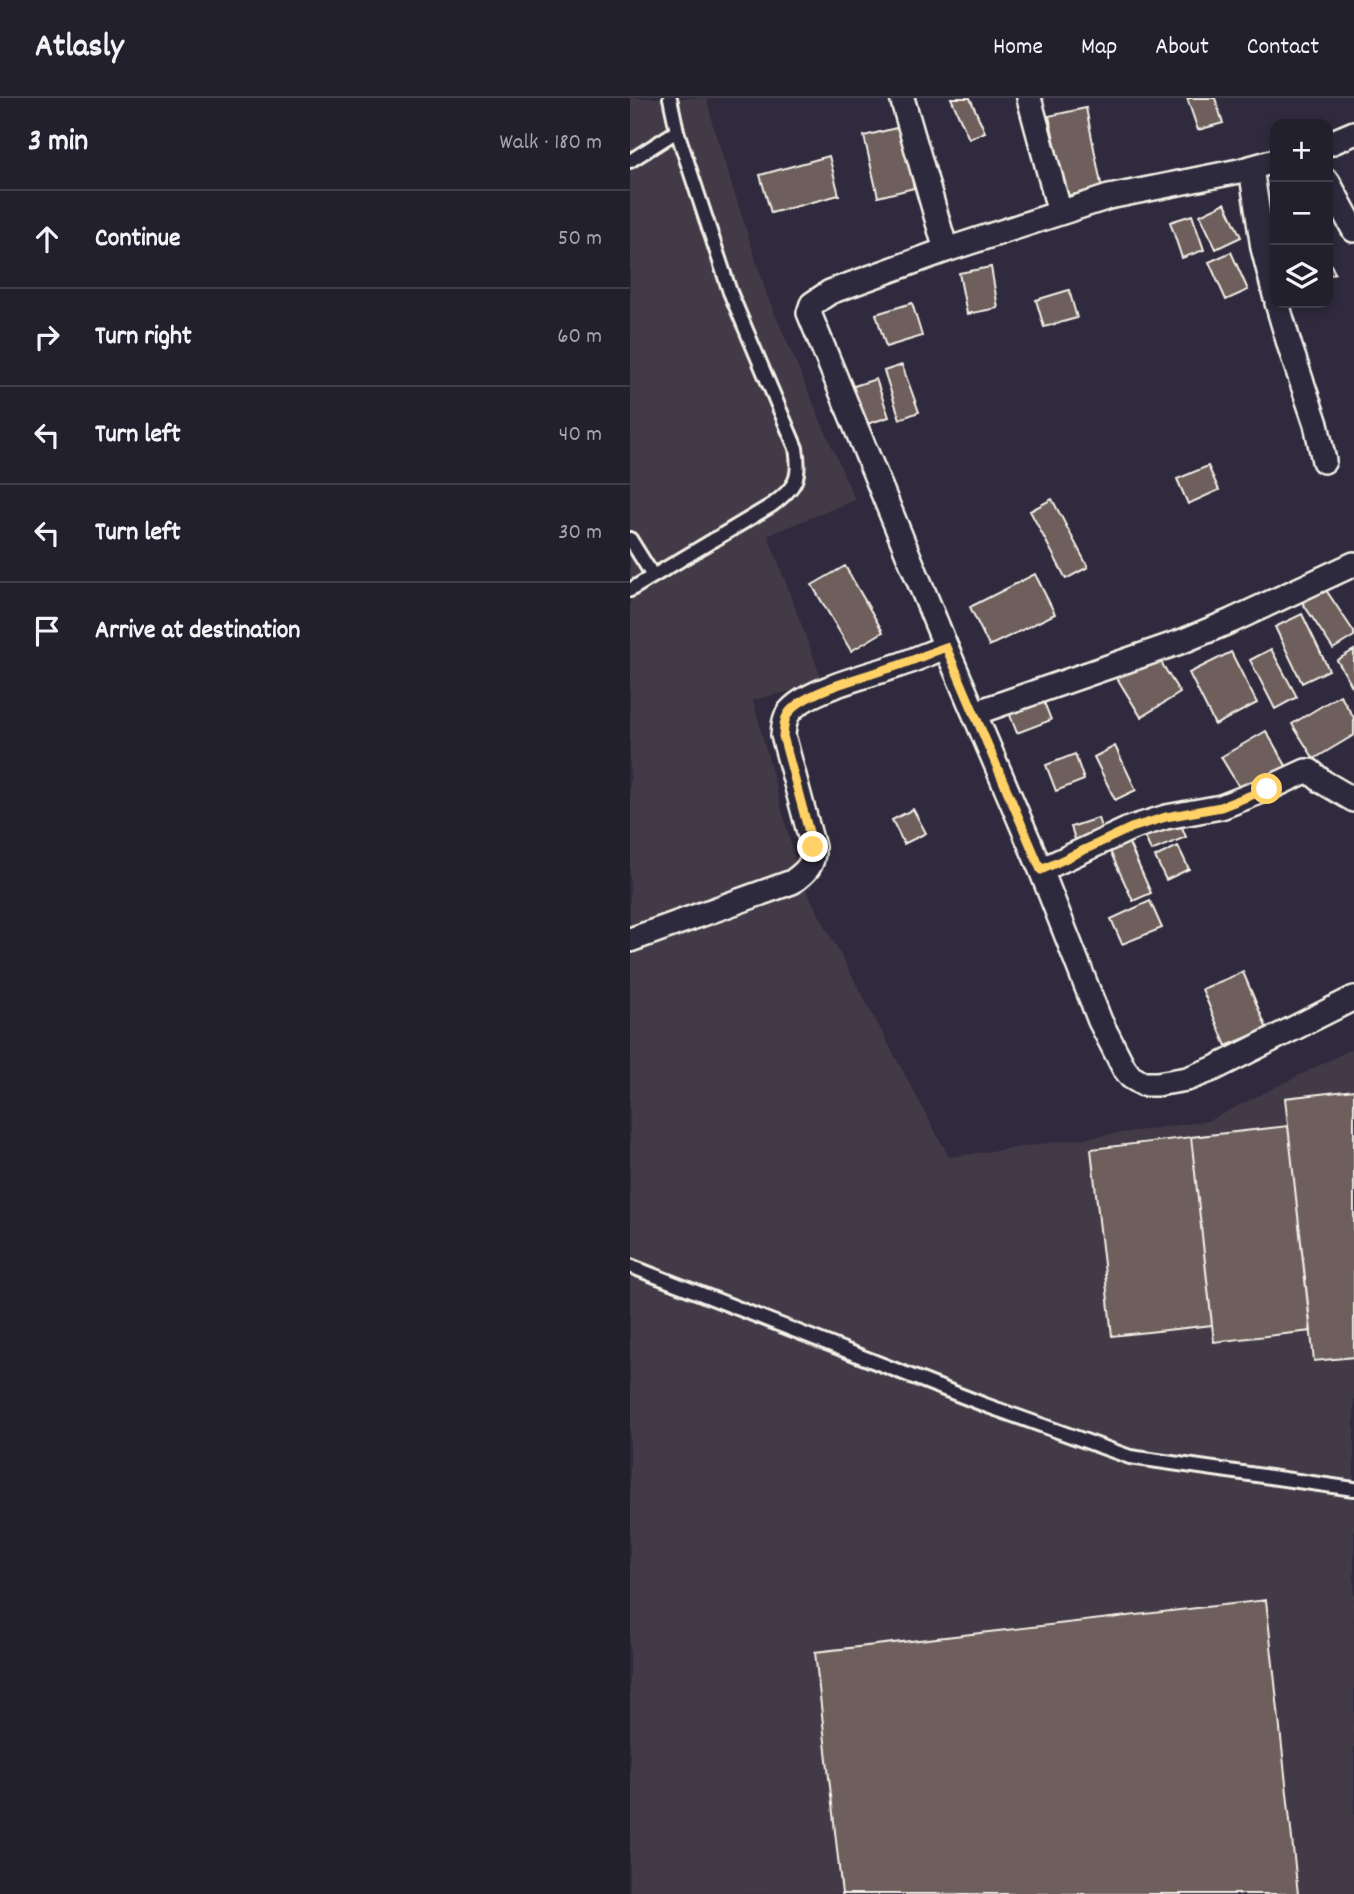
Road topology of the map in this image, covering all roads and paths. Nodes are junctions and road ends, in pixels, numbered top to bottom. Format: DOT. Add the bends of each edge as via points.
graph roads {
  1 [pos="670,98"];
  2 [pos="902,98"];
  3 [pos="1028,98"];
  4 [pos="677,131"];
  5 [pos="1354,133"];
  6 [pos="1333,142"];
  7 [pos="630,161"];
  8 [pos="1270,162"];
  9 [pos="1251,168"];
  10 [pos="1333,191"];
  11 [pos="1060,213"];
  12 [pos="1354,230"];
  13 [pos="946,250"];
  14 [pos="1270,275"];
  15 [pos="1278,308"];
  16 [pos="1324,461"];
  17 [pos="630,539"];
  18 [pos="1354,564"];
  19 [pos="653,576"];
  20 [pos="630,590"];
  21 [pos="946,647"];
  22 [pos="975,713"];
  23 [pos="1354,800"];
  24 [pos="1041,870"];
  25 [pos="630,940"];
  26 [pos="1354,998"];
  27 [pos="630,1266"];
  28 [pos="1354,1489"];
  1 -- 4 [label="lane"];
  2 -- 13 [label="street"];
  3 -- 11 [label="street"];
  4 -- 7 [label="lane"];
  4 -- 19 [label="lane" via="730,292 796,448 798,474 788,494"];
  5 -- 6 [label="street"];
  8 -- 9 [label="street"];
  9 -- 11 [label="street" via="1109,197"];
  9 -- 14 [label="street"];
  10 -- 12 [label="street"];
  11 -- 13 [label="street"];
  13 -- 21 [label="street" via="830,292 812,304 809,313"];
  15 -- 16 [label="street"];
  17 -- 19 [label="lane"];
  18 -- 22 [label="street" via="1183,641"];
  19 -- 20 [label="lane"];
  21 -- 22 [label="street"];
  21 -- 25 [label="street" via="814,695 787,715 783,736 813,847 808,870 792,881"];
  22 -- 24 [label="street"];
  23 -- 24 [label="street" via="1306,771 1221,807 1131,828"];
  24 -- 26 [label="street" via="1101,1021 1124,1068 1143,1084 1187,1079 1213,1069"];
  27 -- 28 [label="lane" via="1130,1457"];
}
